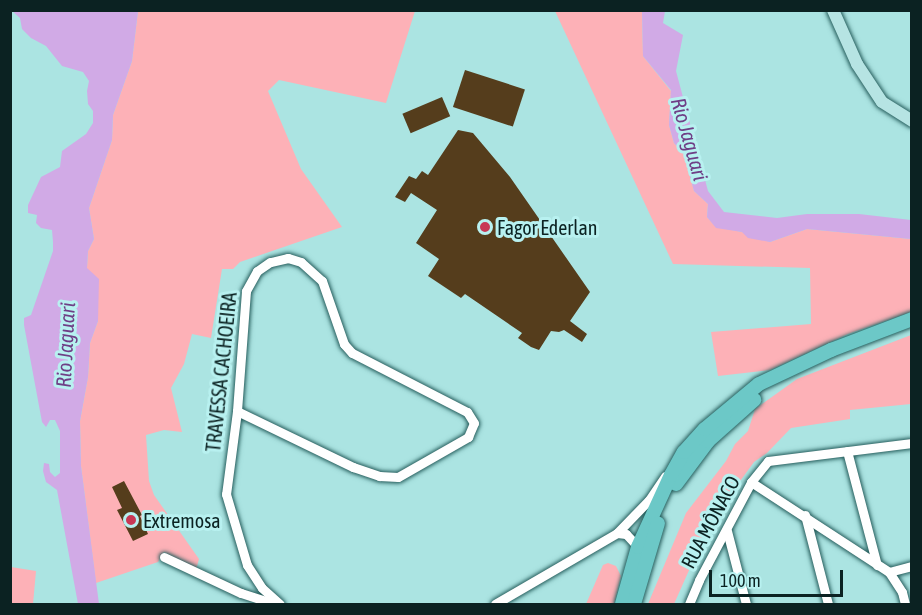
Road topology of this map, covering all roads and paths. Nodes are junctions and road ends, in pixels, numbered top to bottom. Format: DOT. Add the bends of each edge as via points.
graph roads {
  1 [pos="833,10"];
  2 [pos="912,121"];
  3 [pos="912,319"];
  4 [pos="912,328"];
  5 [pos="237,411"];
  6 [pos="912,443"];
  7 [pos="847,451"];
  8 [pos="684,452"];
  9 [pos="752,482"];
  10 [pos="805,515"];
  11 [pos="727,531"];
  12 [pos="617,533"];
  13 [pos="638,547"];
  14 [pos="164,557"];
  15 [pos="877,565"];
  16 [pos="912,566"];
  17 [pos="889,572"];
  18 [pos="279,604"];
  19 [pos="495,604"];
  20 [pos="622,604"];
  21 [pos="634,604"];
  22 [pos="689,604"];
  23 [pos="746,604"];
  24 [pos="828,604"];
  25 [pos="905,604"];
  1 -- 2 [label="main road" via="857,64 882,102"];
  3 -- 8 [label="main road" via="849,342 759,384"];
  4 -- 21 [label="main road" via="828,360 767,390 708,441 679,477 658,524"];
  5 -- 5 [label="street, TRAVESSA CACHOEIRA" via="246,291 250,279 270,262 288,258 301,262 322,281 344,344 352,353 467,412 474,423 468,437 398,477 379,476 352,467"];
  5 -- 18 [label="street, TRAVESSA CACHOEIRA" via="225,482 228,507 247,565"];
  6 -- 7 [label="street"];
  7 -- 9 [label="street, RUA MÔNACO" via="768,461"];
  7 -- 15 [label="street"];
  8 -- 12 [label="street" via="649,500"];
  8 -- 13 [label="main road"];
  9 -- 10 [label="street"];
  9 -- 11 [label="street, RUA MÔNACO"];
  10 -- 15 [label="street"];
  10 -- 24 [label="street"];
  11 -- 22 [label="street, RUA MÔNACO"];
  11 -- 23 [label="street"];
  12 -- 13 [label="street" via="626,534"];
  12 -- 19 [label="street"];
  13 -- 20 [label="main road"];
  14 -- 18 [label="street" via="231,589"];
  15 -- 17 [label="street"];
  16 -- 17 [label="street"];
  17 -- 25 [label="street"];
}
